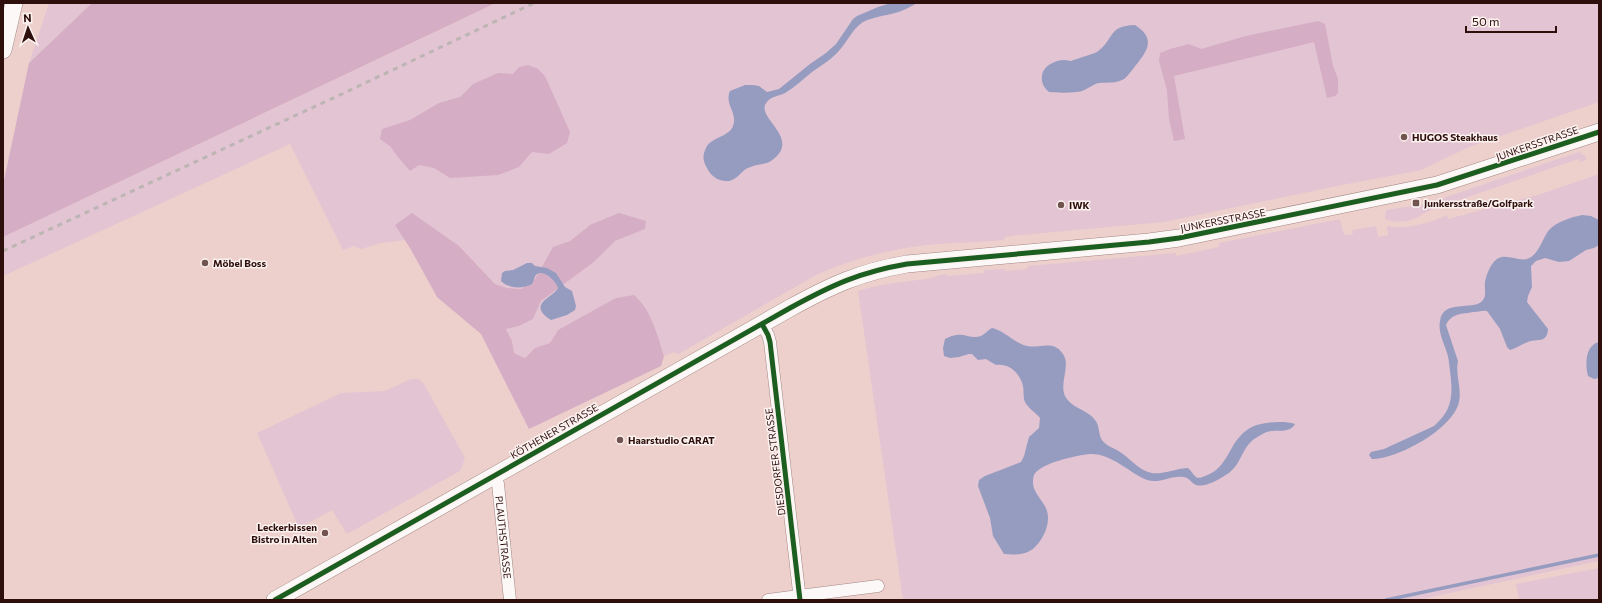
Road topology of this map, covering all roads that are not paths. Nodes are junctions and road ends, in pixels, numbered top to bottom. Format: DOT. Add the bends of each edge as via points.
graph roads {
  1 [pos="14,3"];
  2 [pos="3,50"];
  3 [pos="1599,132"];
  4 [pos="843,280"];
  5 [pos="762,324"];
  6 [pos="496,475"];
  7 [pos="878,586"];
  8 [pos="800,598"];
  9 [pos="275,600"];
  10 [pos="510,600"];
  11 [pos="768,600"];
  1 -- 2 [label="main road"];
  3 -- 4 [label="main road, JUNKERSSTRASSE" via="1436,185 1200,234 1148,242 907,264 882,268"];
  4 -- 5 [label="main road, KÖTHENER STRASSE"];
  5 -- 6 [label="main road, KÖTHENER STRASSE"];
  5 -- 8 [label="street, DIESDORFER STRASSE" via="770,342"];
  6 -- 9 [label="main road, KÖTHENER STRASSE"];
  6 -- 10 [label="street, PLAUTHSTRASSE"];
  7 -- 8 [label="street"];
  8 -- 11 [label="street"];
}
